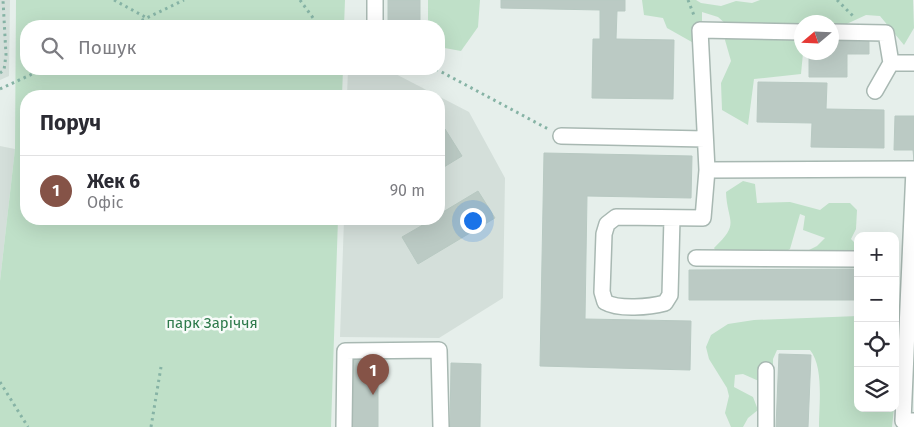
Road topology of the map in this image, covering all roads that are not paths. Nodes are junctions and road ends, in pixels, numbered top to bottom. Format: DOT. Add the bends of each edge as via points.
graph roads {
  1 [pos="375,0"];
  2 [pos="375,20"];
  3 [pos="794,32"];
  4 [pos="839,32"];
  5 [pos="891,63"];
  6 [pos="914,63"];
  7 [pos="875,91"];
  8 [pos="561,136"];
  9 [pos="705,139"];
  10 [pos="707,170"];
  11 [pos="672,218"];
  12 [pos="696,258"];
  13 [pos="854,258"];
  14 [pos="902,259"];
  15 [pos="766,370"];
  16 [pos="907,423"];
  17 [pos="344,427"];
  18 [pos="441,427"];
  19 [pos="766,427"];
  1 -- 2 [label="lane"];
  3 -- 9 [label="lane" via="700,30"];
  4 -- 5 [label="lane" via="886,33"];
  5 -- 6 [label="lane"];
  5 -- 7 [label="lane"];
  8 -- 9 [label="lane"];
  9 -- 10 [label="lane"];
  10 -- 11 [label="lane" via="702,218"];
  10 -- 14 [label="lane" via="914,169"];
  11 -- 11 [label="lane" via="616,217 607,224 602,292 605,302 613,306 665,303 670,295"];
  12 -- 13 [label="lane"];
  14 -- 16 [label="lane"];
  15 -- 19 [label="lane"];
  17 -- 18 [label="lane" via="345,351 440,350"];
}
